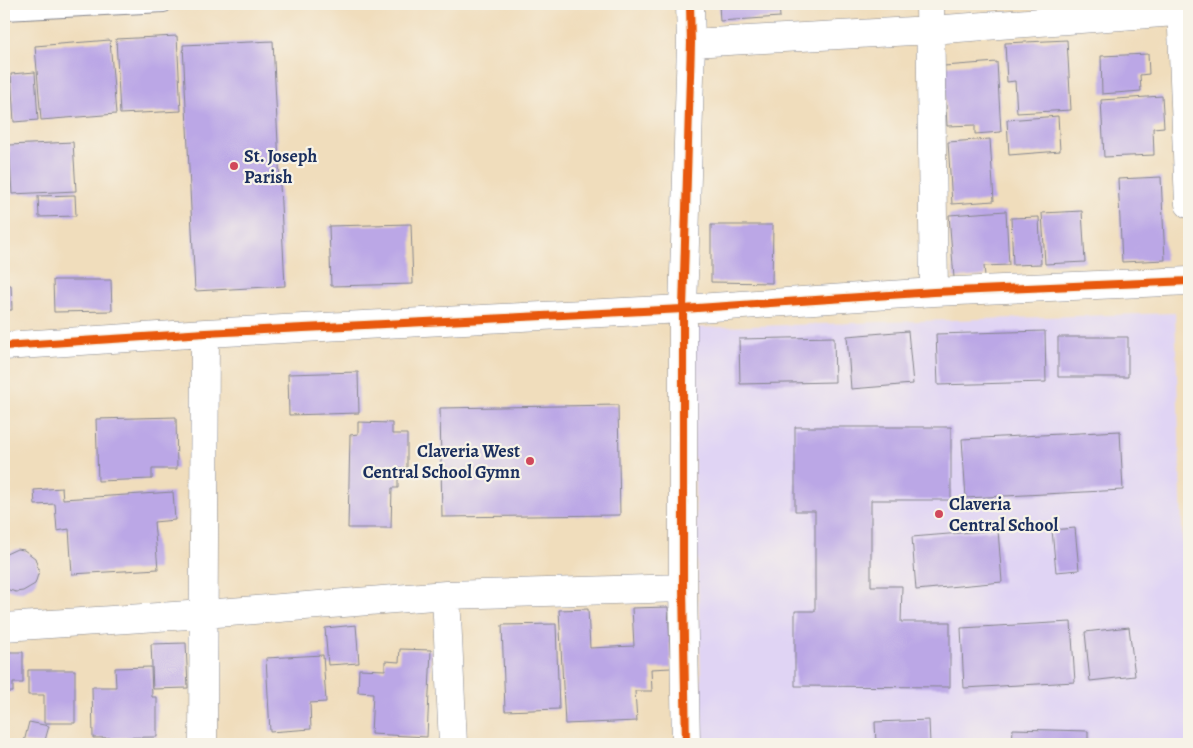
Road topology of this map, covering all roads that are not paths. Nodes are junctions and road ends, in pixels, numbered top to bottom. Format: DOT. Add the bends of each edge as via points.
graph roads {
  1 [pos="164,4"];
  2 [pos="690,4"];
  3 [pos="1184,9"];
  4 [pos="4,12"];
  5 [pos="931,17"];
  6 [pos="691,42"];
  7 [pos="1189,204"];
  8 [pos="1189,281"];
  9 [pos="934,292"];
  10 [pos="683,309"];
  11 [pos="205,333"];
  12 [pos="4,346"];
  13 [pos="683,588"];
  14 [pos="446,595"];
  15 [pos="204,614"];
  16 [pos="4,627"];
  17 [pos="203,744"];
  18 [pos="453,744"];
  19 [pos="686,744"];
  1 -- 4 [label="lane"];
  2 -- 6 [label="street"];
  3 -- 5 [label="street"];
  3 -- 7 [label="street"];
  5 -- 6 [label="street"];
  5 -- 9 [label="street"];
  6 -- 10 [label="street"];
  8 -- 9 [label="street"];
  9 -- 10 [label="street"];
  10 -- 11 [label="street"];
  10 -- 13 [label="street"];
  11 -- 12 [label="street"];
  11 -- 15 [label="street"];
  13 -- 14 [label="street"];
  13 -- 19 [label="street"];
  14 -- 15 [label="street"];
  14 -- 18 [label="street"];
  15 -- 16 [label="street"];
  15 -- 17 [label="street"];
}
